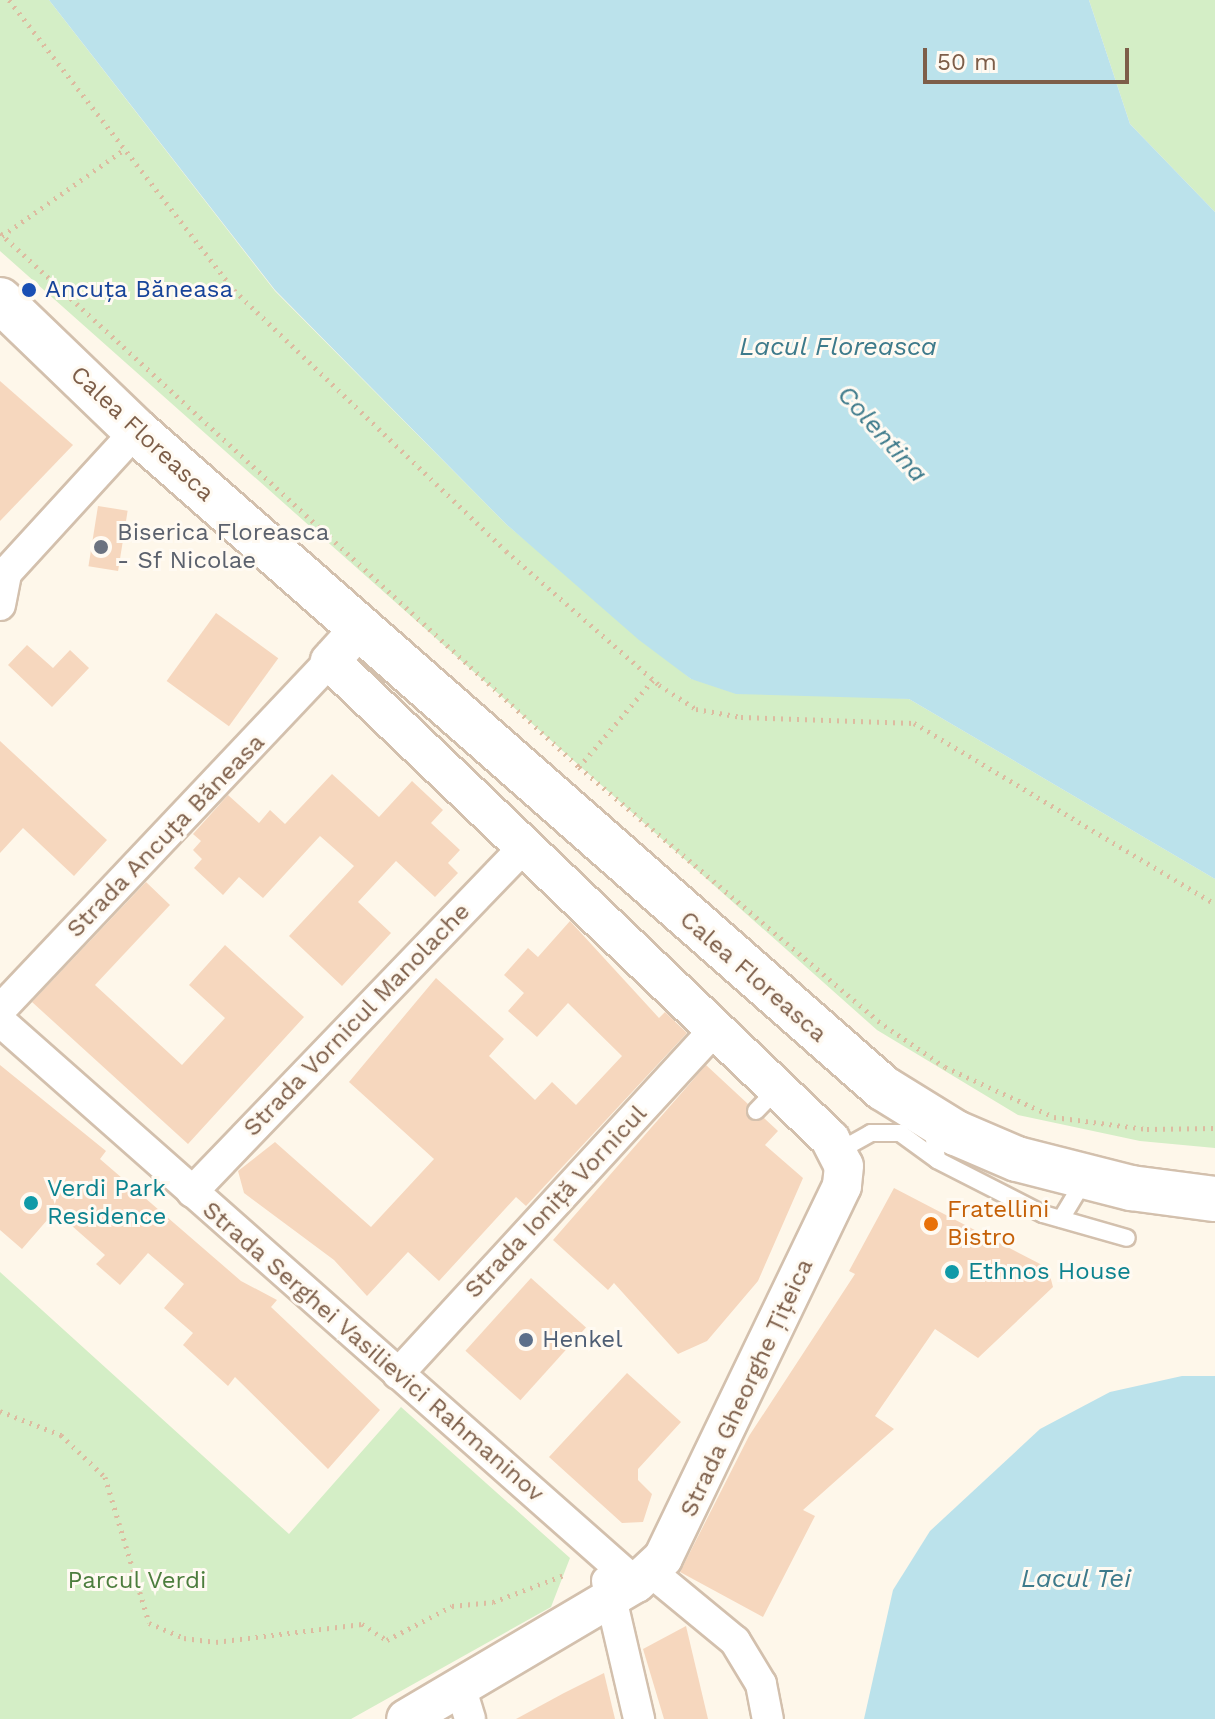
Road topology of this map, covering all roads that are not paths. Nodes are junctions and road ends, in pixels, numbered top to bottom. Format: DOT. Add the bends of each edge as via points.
graph roads {
  1 [pos="0,300"];
  2 [pos="136,431"];
  3 [pos="0,605"];
  4 [pos="366,635"];
  5 [pos="344,674"];
  6 [pos="523,848"];
  7 [pos="0,1010"];
  8 [pos="0,1021"];
  9 [pos="714,1030"];
  10 [pos="931,1117"];
  11 [pos="837,1152"];
  12 [pos="937,1160"];
  13 [pos="1086,1178"];
  14 [pos="192,1192"];
  15 [pos="1215,1199"];
  16 [pos="1061,1219"];
  17 [pos="1127,1238"];
  18 [pos="398,1374"];
  19 [pos="632,1584"];
  20 [pos="465,1703"];
  21 [pos="406,1719"];
  22 [pos="639,1719"];
  23 [pos="768,1719"];
  1 -- 2 [label="main road, Calea Floreasca"];
  2 -- 3 [label="street" via="6,573"];
  2 -- 4 [label="main road, Calea Floreasca"];
  4 -- 5 [label="street"];
  4 -- 10 [label="main road, Calea Floreasca" via="841,1055"];
  5 -- 6 [label="street"];
  5 -- 7 [label="street, Strada Ancuța Băneasa"];
  6 -- 9 [label="street"];
  6 -- 14 [label="street, Strada Vornicul Manolache"];
  8 -- 14 [label="street, Strada Serghei Vasilievici Rahmaninov"];
  9 -- 11 [label="street" via="766,1100"];
  9 -- 18 [label="street, Strada Ioniță Vornicul"];
  10 -- 12 [label="lane"];
  10 -- 13 [label="main road, Calea Floreasca" via="1017,1159"];
  11 -- 12 [label="lane" via="871,1133 900,1133"];
  11 -- 19 [label="street, Strada Gheorghe Țițeica" via="842,1186 676,1540"];
  12 -- 16 [label="lane"];
  13 -- 15 [label="main road, Calea Floreasca"];
  13 -- 16 [label="lane"];
  14 -- 18 [label="street, Strada Serghei Vasilievici Rahmaninov"];
  16 -- 17 [label="lane"];
  18 -- 19 [label="street, Strada Serghei Vasilievici Rahmaninov"];
  19 -- 20 [label="street, Strada Gheorghe Țițeica"];
  19 -- 22 [label="street"];
  19 -- 23 [label="street" via="735,1641 761,1684"];
  20 -- 21 [label="street, Strada Gheorghe Țițeica"];
}
